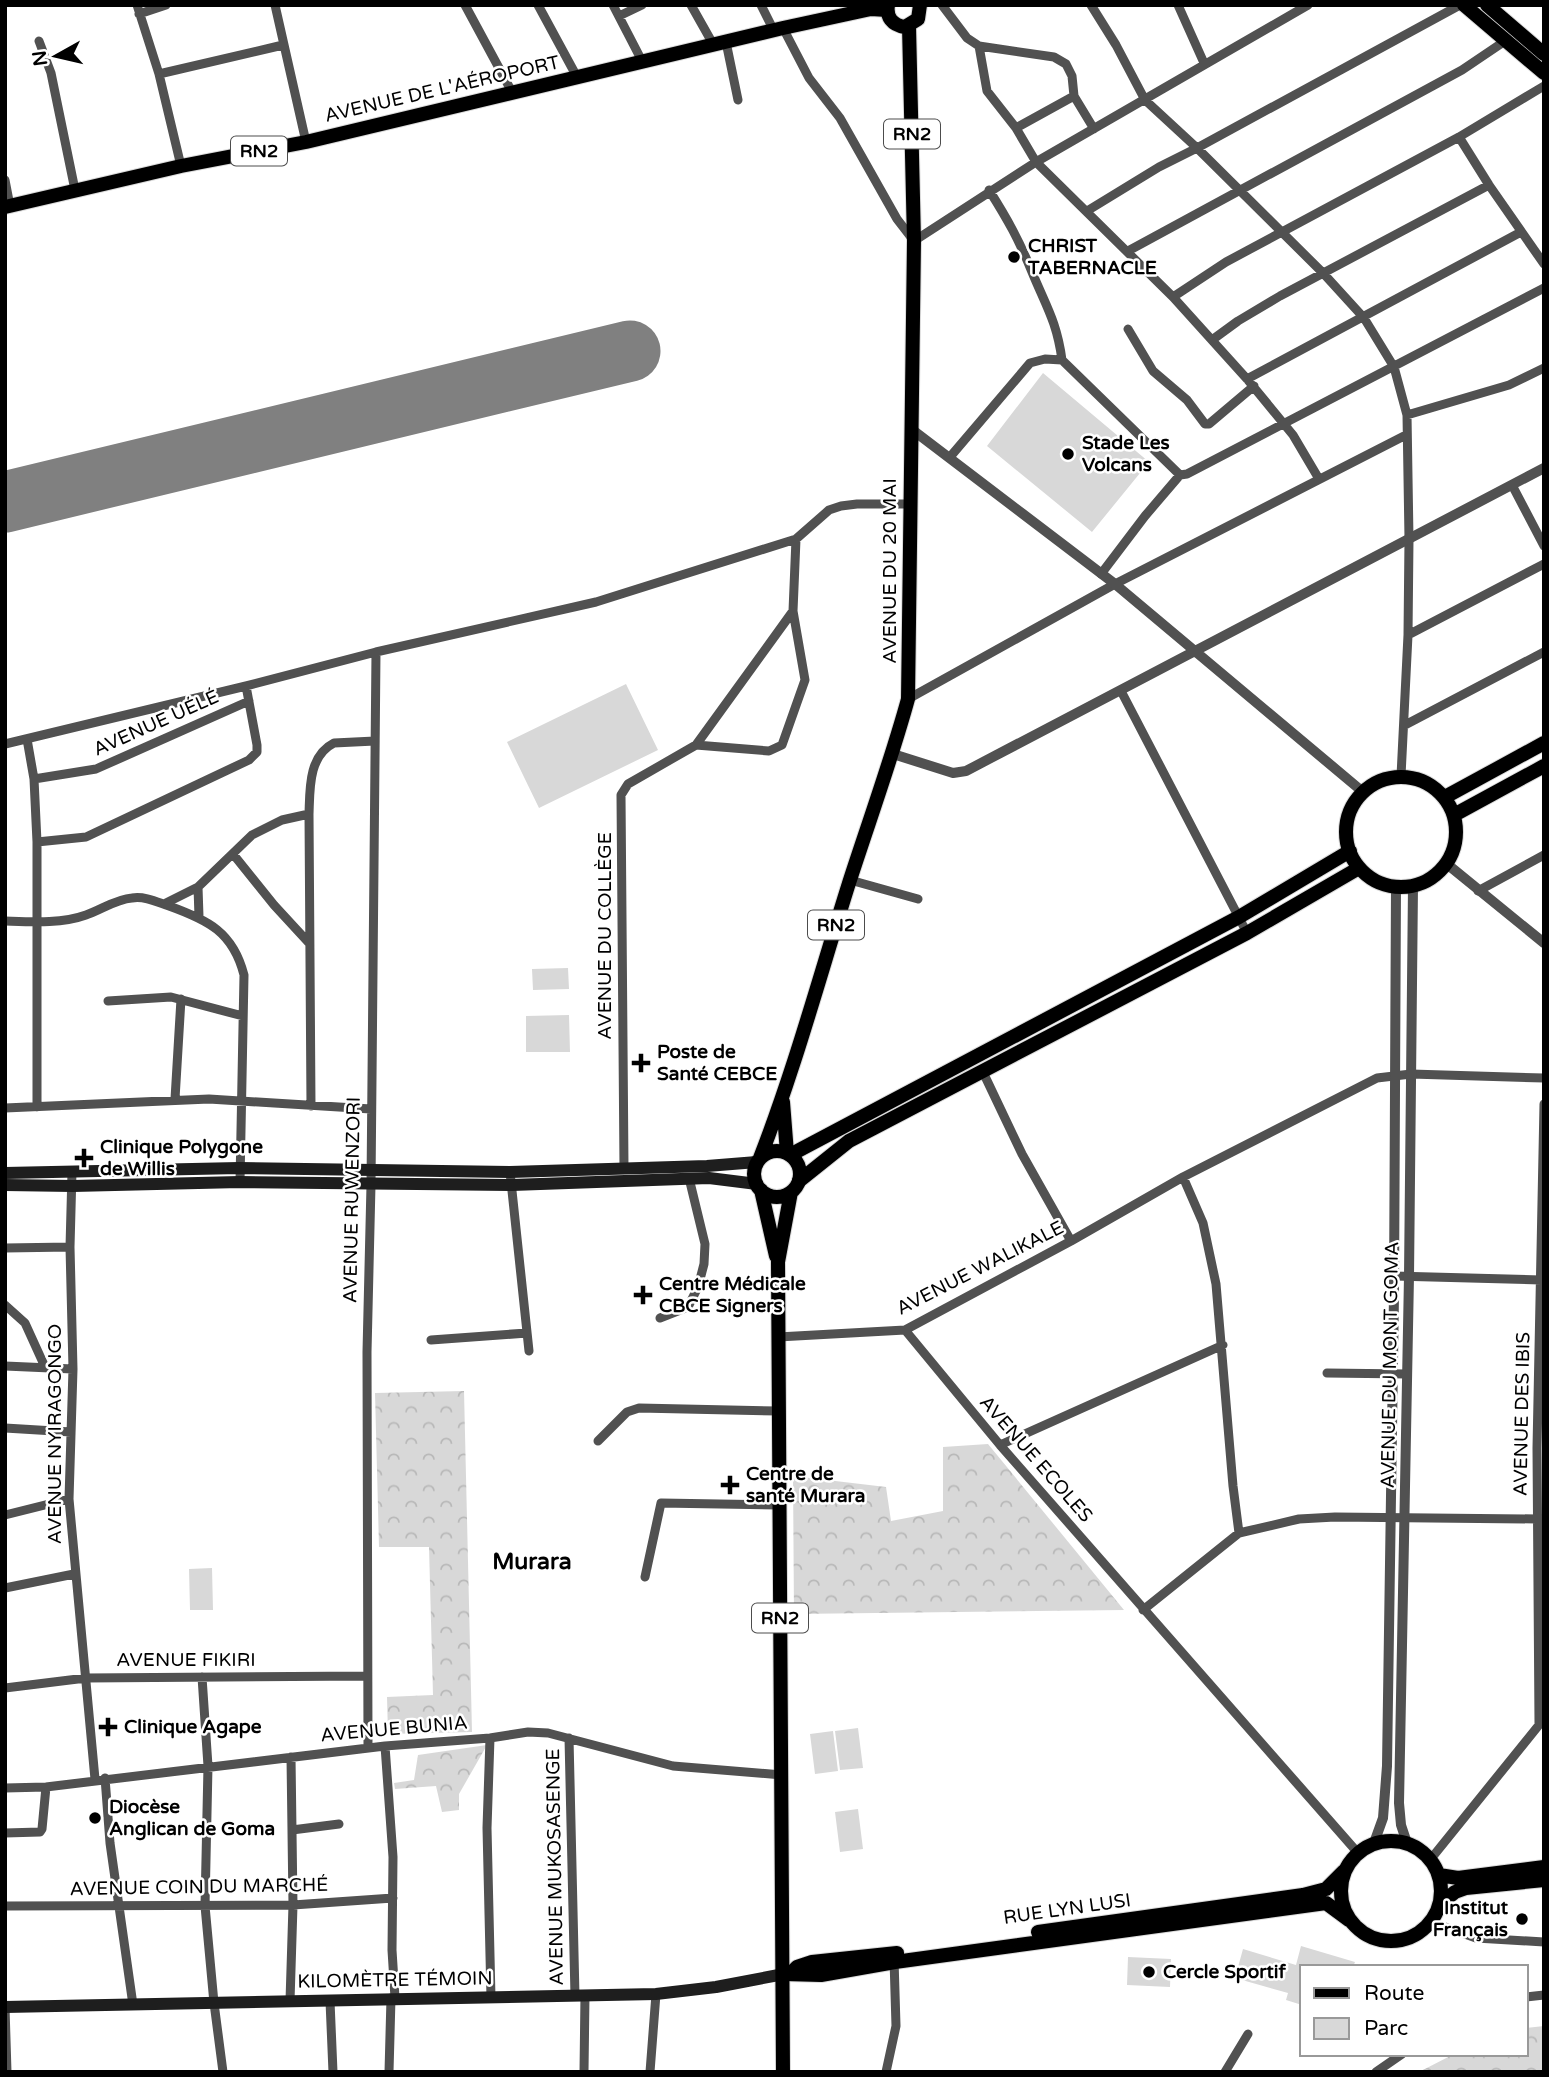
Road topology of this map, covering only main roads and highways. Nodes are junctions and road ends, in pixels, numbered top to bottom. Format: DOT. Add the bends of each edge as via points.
graph roads {
  1 [pos="920,5"];
  2 [pos="1462,5"];
  3 [pos="1487,5"];
  4 [pos="870,7"];
  5 [pos="888,8"];
  6 [pos="909,26"];
  7 [pos="1544,54"];
  8 [pos="1544,73"];
  9 [pos="8,206"];
  10 [pos="1544,743"];
  11 [pos="1544,766"];
  12 [pos="1445,797"];
  13 [pos="1454,815"];
  14 [pos="1350,851"];
  15 [pos="1359,868"];
  16 [pos="783,1098"];
  17 [pos="789,1154"];
  18 [pos="759,1160"];
  19 [pos="5,1173"];
  20 [pos="239,1175"];
  21 [pos="479,1178"];
  22 [pos="5,1185"];
  23 [pos="795,1186"];
  24 [pos="759,1187"];
  25 [pos="778,1262"];
  26 [pos="1544,1867"];
  27 [pos="1344,1871"];
  28 [pos="1439,1875"];
  29 [pos="1544,1880"];
  30 [pos="1440,1904"];
  31 [pos="1349,1920"];
  32 [pos="894,1957"];
  33 [pos="787,1974"];
  34 [pos="5,2007"];
  35 [pos="783,2072"];
  1 -- 6 [label="main road, RN2" via="918,19"];
  2 -- 8 [label="main road"];
  3 -- 7 [label="main road"];
  4 -- 5 [label="main road, AVENUE DE L'AÉROPORT / RN2"];
  4 -- 9 [label="main road, AVENUE DE L'AÉROPORT / RN2" via="306,142"];
  5 -- 6 [label="main road, RN2" via="892,22"];
  6 -- 16 [label="main road, AVENUE DU 20 MAI / RN2" via="914,241 908,699"];
  10 -- 12 [label="main road"];
  11 -- 13 [label="main road"];
  12 -- 13 [label="main road"];
  12 -- 14 [label="main road" via="1418,779 1401,776 1374,784 1353,805 1346,836"];
  13 -- 15 [label="main road" via="1454,849 1437,874 1413,886 1396,887 1382,884"];
  14 -- 15 [label="main road"];
  14 -- 17 [label="main road" via="1239,917"];
  15 -- 23 [label="main road" via="1247,933 849,1141"];
  16 -- 17 [label="main road, RN2"];
  16 -- 18 [label="main road, RN2"];
  17 -- 18 [label="main road" via="770,1152"];
  17 -- 23 [label="main road, RN2" via="799,1166"];
  18 -- 21 [label="main road" via="510,1172"];
  18 -- 24 [label="main road, RN2" via="754,1173"];
  19 -- 20 [label="main road"];
  20 -- 21 [label="main road" via="370,1171"];
  20 -- 21 [label="main road" via="371,1185"];
  20 -- 22 [label="main road" via="73,1186"];
  21 -- 24 [label="main road" via="512,1185 709,1178"];
  23 -- 24 [label="main road" via="779,1197"];
  23 -- 25 [label="main road, RN2"];
  24 -- 25 [label="main road, RN2"];
  25 -- 33 [label="main road, RN2"];
  26 -- 28 [label="main road" via="1458,1878"];
  27 -- 28 [label="main road" via="1358,1853 1387,1840 1416,1847"];
  27 -- 31 [label="main road" via="1341,1899"];
  27 -- 32 [label="main road, RUE LYN LUSI" via="1326,1889 1303,1895"];
  28 -- 30 [label="main road"];
  29 -- 30 [label="main road" via="1466,1888"];
  30 -- 31 [label="main road" via="1431,1922 1413,1937 1390,1942 1367,1936"];
  31 -- 32 [label="main road, RUE LYN LUSI" via="1326,1903"];
  32 -- 33 [label="main road, RUE LYN LUSI" via="821,1975"];
  33 -- 34 [label="main road, KILOMÈTRE TÉMOIN" via="656,1994"];
  33 -- 35 [label="main road, RN2"];
}
